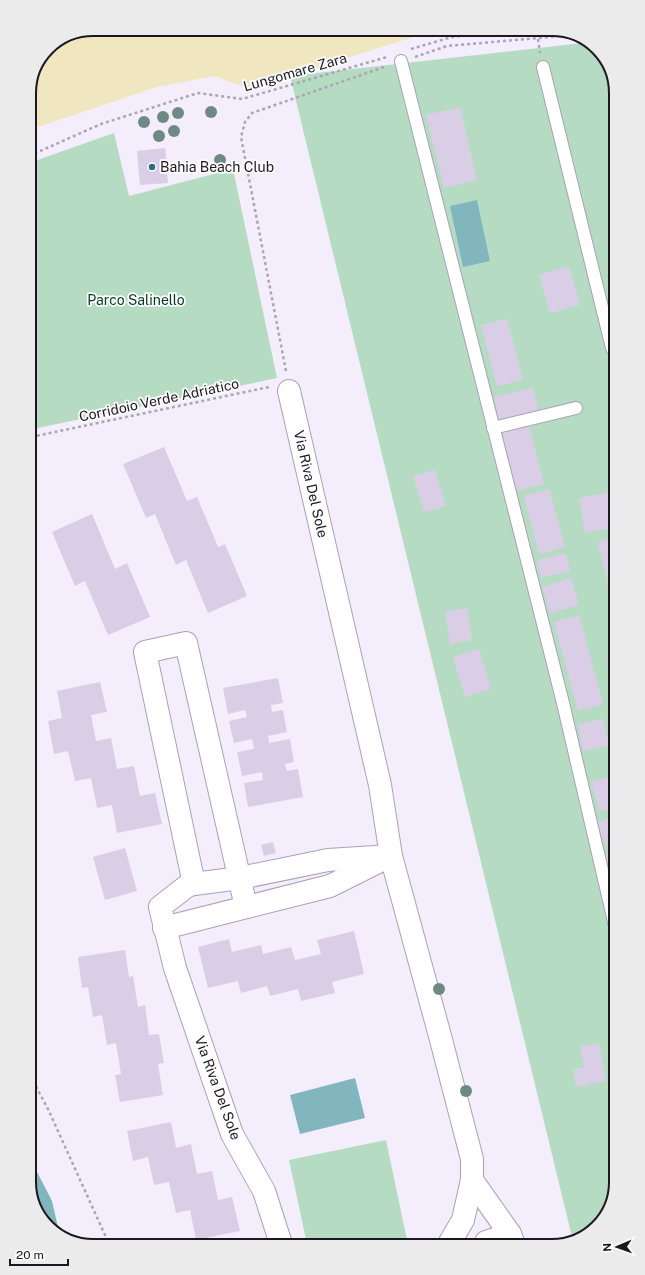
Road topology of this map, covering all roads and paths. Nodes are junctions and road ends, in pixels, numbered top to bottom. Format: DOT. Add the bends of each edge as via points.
graph roads {
  1 [pos="461,36"];
  2 [pos="559,37"];
  3 [pos="538,39"];
  4 [pos="400,56"];
  5 [pos="543,67"];
  6 [pos="252,112"];
  7 [pos="36,153"];
  8 [pos="609,336"];
  9 [pos="289,391"];
  10 [pos="576,408"];
  11 [pos="493,428"];
  12 [pos="36,436"];
  13 [pos="391,856"];
  14 [pos="240,878"];
  15 [pos="194,884"];
  16 [pos="609,900"];
  17 [pos="246,907"];
  18 [pos="164,928"];
  19 [pos="36,1087"];
  20 [pos="472,1180"];
  21 [pos="512,1238"];
  22 [pos="107,1239"];
  23 [pos="279,1239"];
  24 [pos="452,1239"];
  1 -- 4 [label="path, Lungomare Zara"];
  2 -- 3 [label="path"];
  4 -- 7 [label="path, Lungomare Zara" via="242,99 198,93 101,124"];
  4 -- 11 [label="lane"];
  5 -- 8 [label="lane"];
  6 -- 9 [label="path" via="244,122 242,137"];
  9 -- 12 [label="path, Corridoio Verde Adriatico" via="278,385"];
  9 -- 13 [label="street, Via Riva Del Sole" via="380,785"];
  10 -- 11 [label="lane"];
  11 -- 16 [label="lane" via="563,703"];
  13 -- 14 [label="street, Via Riva Del Sole" via="328,860"];
  13 -- 17 [label="street" via="330,886"];
  13 -- 20 [label="street, Via Riva Del Sole" via="472,1158"];
  14 -- 15 [label="street, Via Riva Del Sole"];
  14 -- 15 [label="street" via="186,643 145,652"];
  14 -- 17 [label="street"];
  15 -- 18 [label="street, Via Riva Del Sole" via="187,886 160,907"];
  17 -- 18 [label="street"];
  18 -- 23 [label="street, Via Riva Del Sole" via="175,968 232,1134 264,1191"];
  19 -- 22 [label="path"];
  20 -- 21 [label="street"];
  20 -- 24 [label="street, Via Riva Del Sole" via="463,1220"];
}
